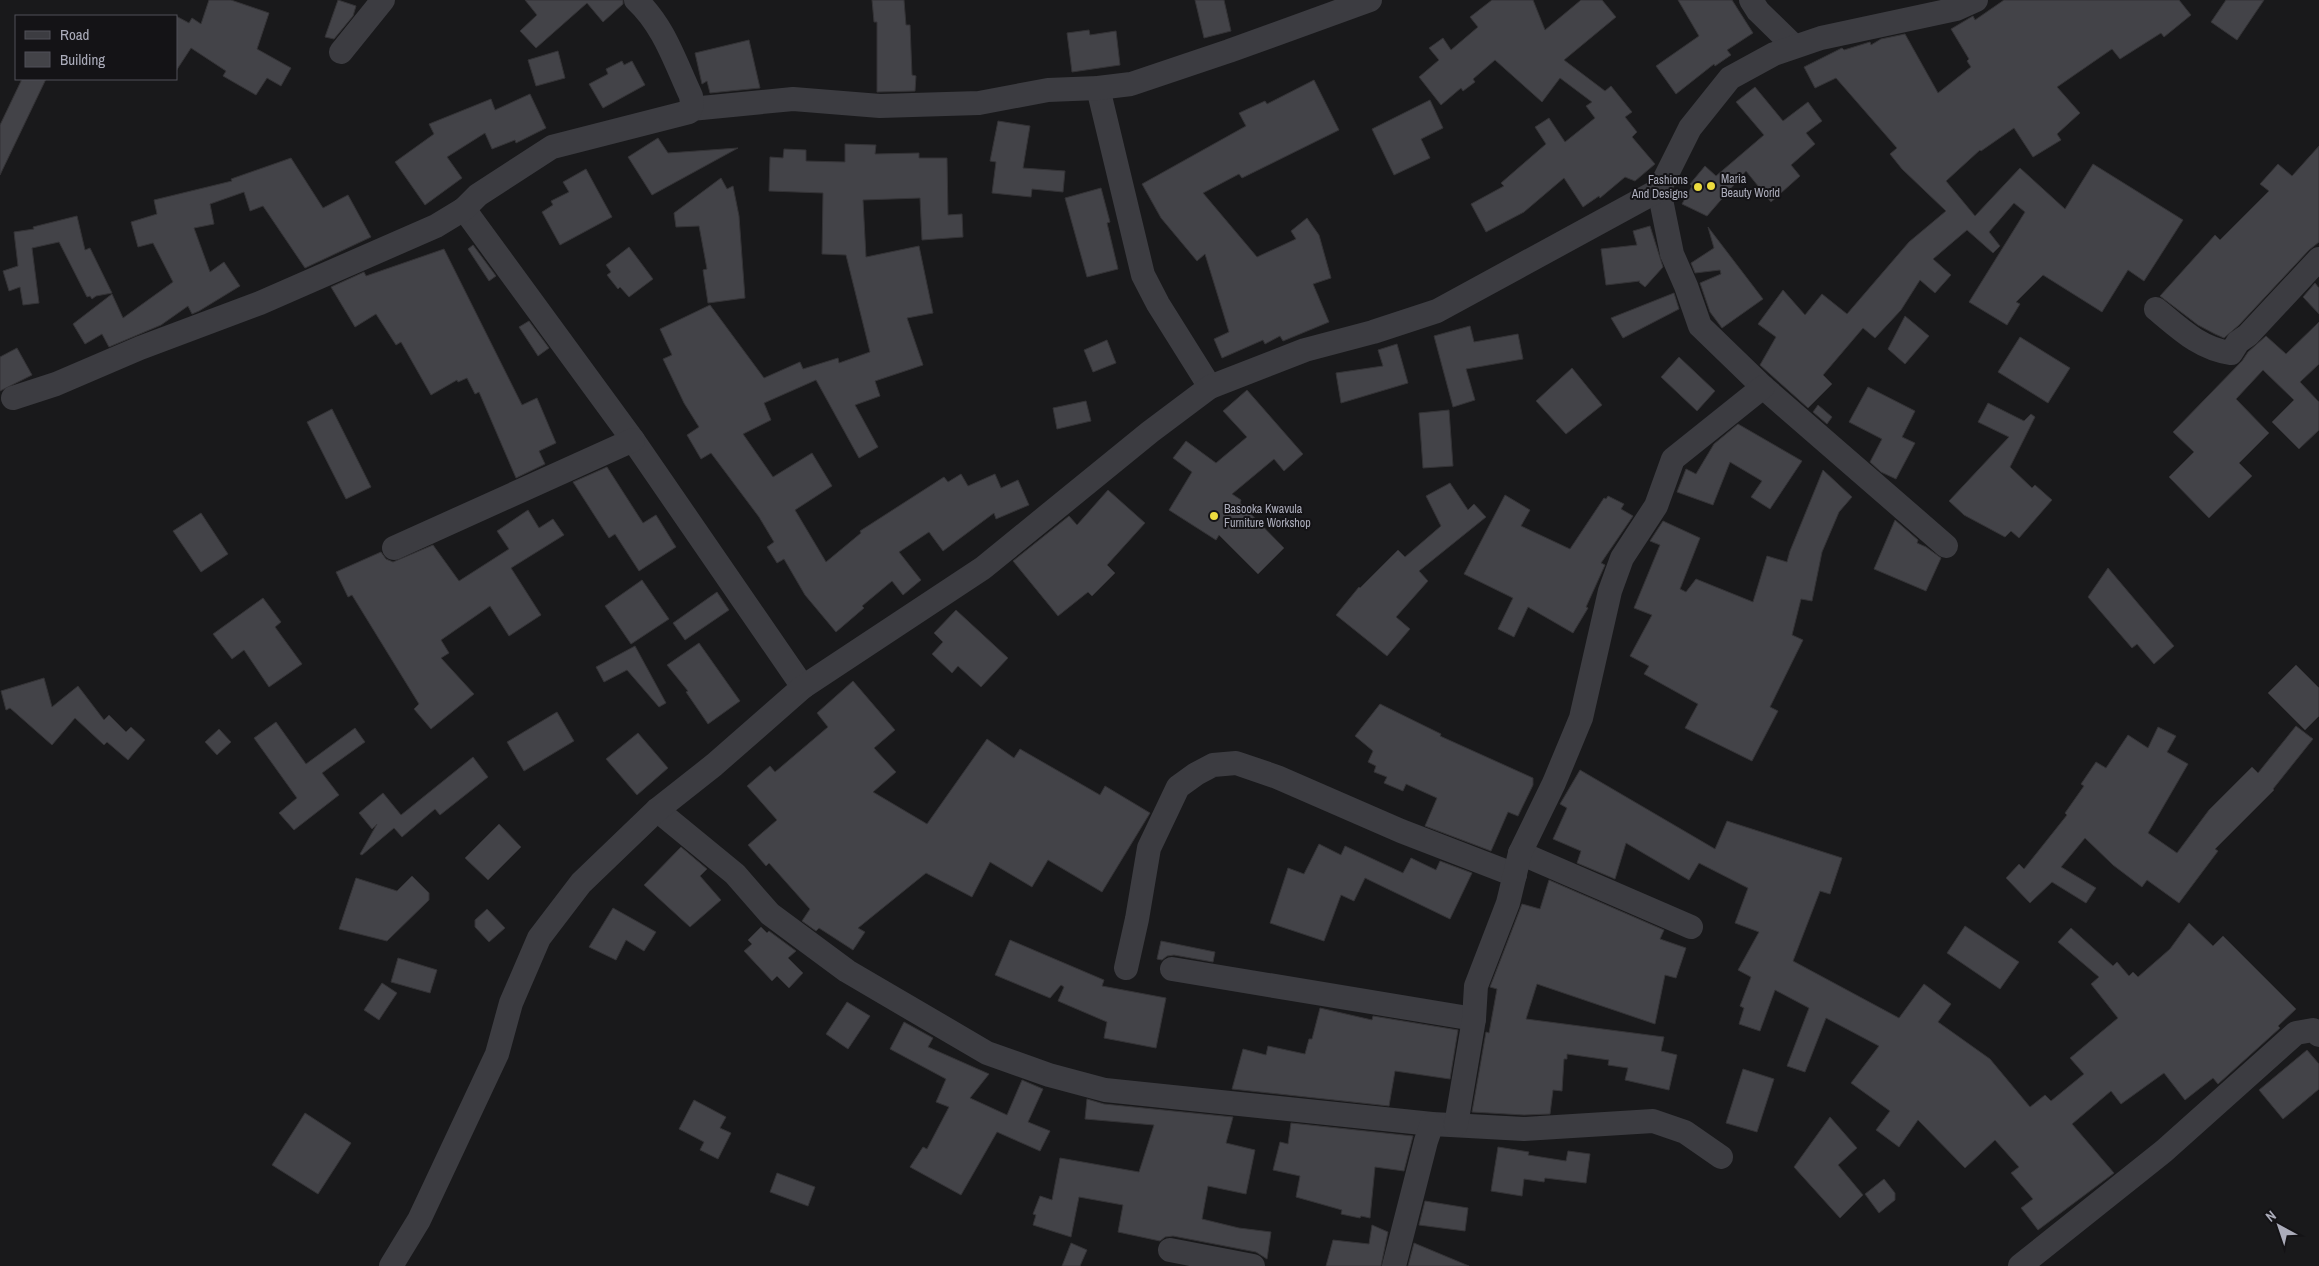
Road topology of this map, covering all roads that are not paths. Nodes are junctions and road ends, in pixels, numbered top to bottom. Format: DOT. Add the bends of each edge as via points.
graph roads {
  1 [pos="383,0"];
  2 [pos="636,0"];
  3 [pos="1370,0"];
  4 [pos="1751,0"];
  5 [pos="1976,0"];
  6 [pos="1794,46"];
  7 [pos="341,52"];
  8 [pos="1098,88"];
  9 [pos="691,109"];
  10 [pos="1659,190"];
  11 [pos="464,209"];
  12 [pos="2319,258"];
  13 [pos="2156,309"];
  14 [pos="1210,387"];
  15 [pos="1763,387"];
  16 [pos="12,398"];
  17 [pos="632,440"];
  18 [pos="1946,546"];
  19 [pos="394,548"];
  20 [pos="803,687"];
  21 [pos="657,810"];
  22 [pos="1518,864"];
  23 [pos="1691,927"];
  24 [pos="1126,968"];
  25 [pos="1172,969"];
  26 [pos="1474,1019"];
  27 [pos="2319,1035"];
  28 [pos="1432,1124"];
  29 [pos="1456,1125"];
  30 [pos="1721,1157"];
  31 [pos="1170,1250"];
  32 [pos="391,1266"];
  33 [pos="1253,1266"];
  34 [pos="1394,1266"];
  35 [pos="2020,1266"];
  1 -- 7 [label="street"];
  2 -- 9 [label="street" via="659,26 691,96"];
  3 -- 8 [label="street" via="1131,84"];
  4 -- 6 [label="street"];
  5 -- 6 [label="street" via="1956,9"];
  6 -- 10 [label="street" via="1730,78 1690,128"];
  8 -- 9 [label="street" via="1048,90 979,103 880,106 793,99"];
  8 -- 14 [label="street" via="1143,275"];
  9 -- 11 [label="street" via="552,147 478,195"];
  10 -- 14 [label="street" via="1437,312 1305,350"];
  10 -- 15 [label="street" via="1672,254 1700,326"];
  11 -- 16 [label="street" via="436,226 260,304 140,348 56,384"];
  11 -- 17 [label="street"];
  12 -- 13 [label="street" via="2231,353 2201,344"];
  14 -- 20 [label="street" via="983,568"];
  15 -- 18 [label="street"];
  15 -- 22 [label="street" via="1673,459 1656,506 1622,558 1610,591 1581,718"];
  17 -- 19 [label="street"];
  17 -- 20 [label="street"];
  20 -- 21 [label="street" via="714,766"];
  21 -- 28 [label="street" via="735,874 770,914 847,971 987,1053 1105,1090"];
  21 -- 32 [label="street" via="582,883 539,938 511,1003 497,1054 420,1220"];
  22 -- 23 [label="street"];
  22 -- 24 [label="street" via="1401,830 1236,763 1213,765 1178,787 1149,848"];
  22 -- 26 [label="street" via="1508,903 1476,986"];
  25 -- 26 [label="street"];
  26 -- 29 [label="street"];
  27 -- 35 [label="street" via="2313,1030 2296,1032 2164,1151"];
  28 -- 29 [label="street"];
  28 -- 34 [label="street"];
  29 -- 30 [label="street" via="1524,1130 1653,1121 1684,1132"];
  31 -- 33 [label="street"];
}
